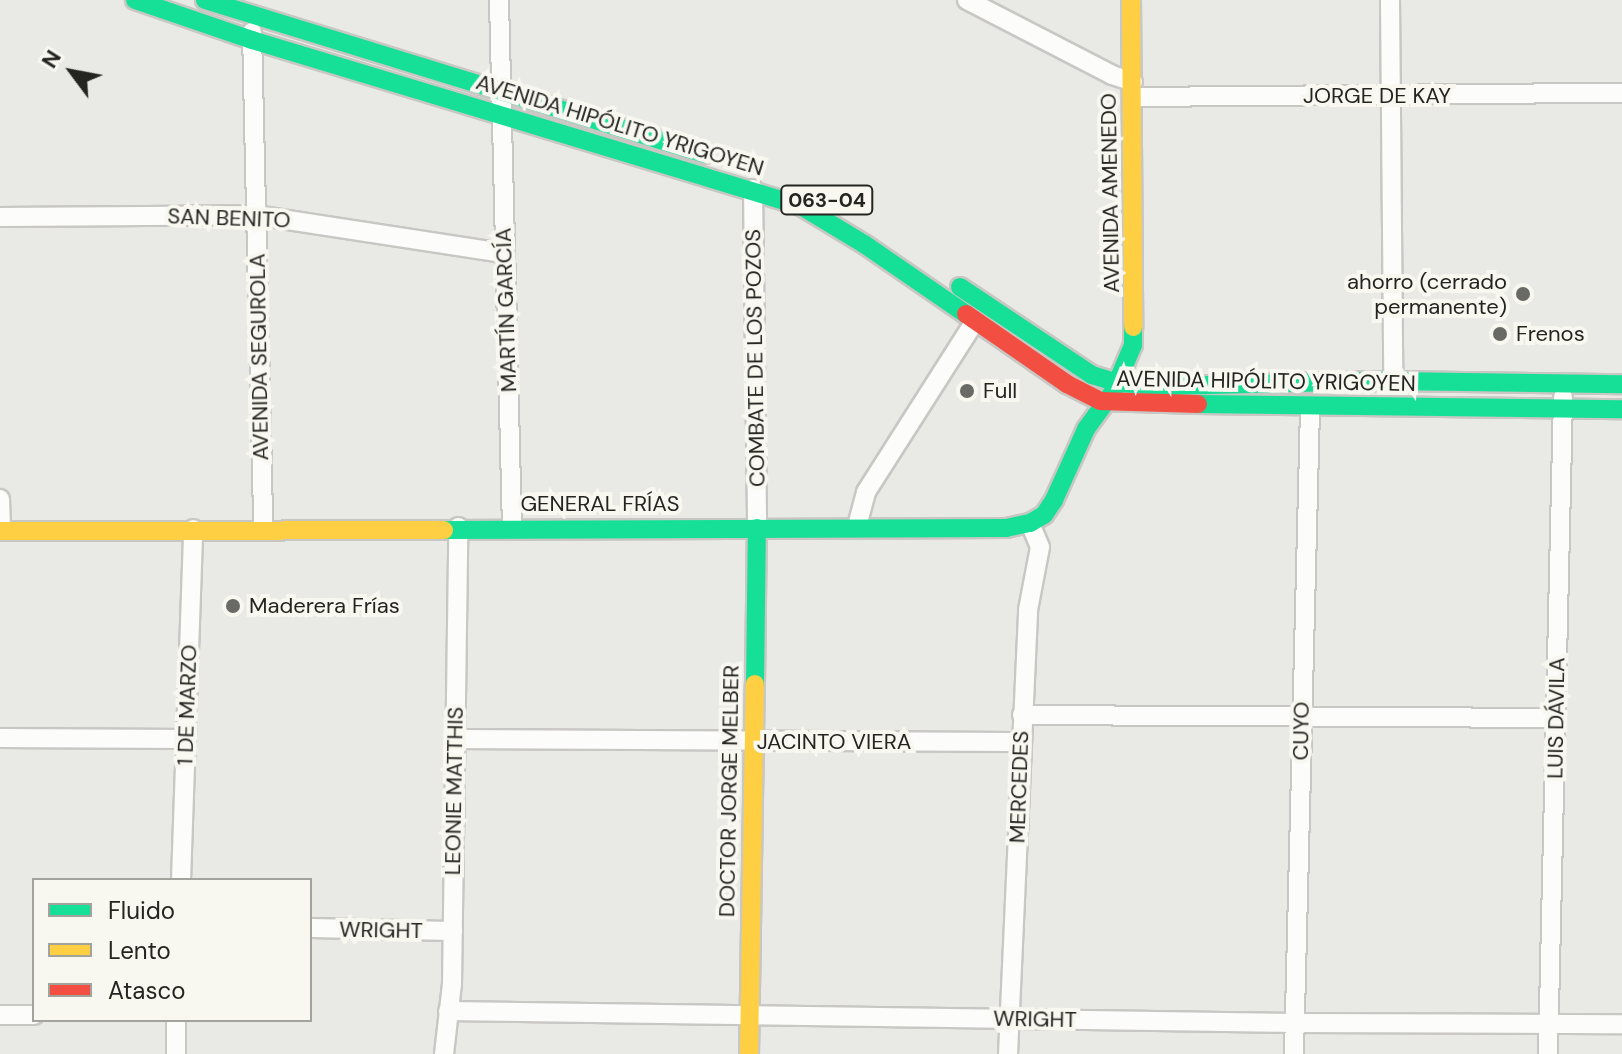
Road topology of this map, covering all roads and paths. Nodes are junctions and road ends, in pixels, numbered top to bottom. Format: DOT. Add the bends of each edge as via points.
graph roads {
  1 [pos="135,0"];
  2 [pos="205,0"];
  3 [pos="499,0"];
  4 [pos="967,0"];
  5 [pos="1131,0"];
  6 [pos="1390,0"];
  7 [pos="252,8"];
  8 [pos="252,40"];
  9 [pos="1133,89"];
  10 [pos="500,93"];
  11 [pos="1622,93"];
  12 [pos="1392,97"];
  13 [pos="500,114"];
  14 [pos="721,159"];
  15 [pos="800,186"];
  16 [pos="753,189"];
  17 [pos="255,215"];
  18 [pos="0,217"];
  19 [pos="504,253"];
  20 [pos="975,321"];
  21 [pos="1393,381"];
  22 [pos="1118,383"];
  23 [pos="1563,383"];
  24 [pos="1622,384"];
  25 [pos="1107,402"];
  26 [pos="1310,407"];
  27 [pos="1563,408"];
  28 [pos="1622,409"];
  29 [pos="0,499"];
  30 [pos="1030,523"];
  31 [pos="857,526"];
  32 [pos="458,527"];
  33 [pos="512,527"];
  34 [pos="757,528"];
  35 [pos="193,529"];
  36 [pos="263,529"];
  37 [pos="0,531"];
  38 [pos="1022,715"];
  39 [pos="1302,716"];
  40 [pos="1555,718"];
  41 [pos="0,738"];
  42 [pos="185,739"];
  43 [pos="455,739"];
  44 [pos="753,742"];
  45 [pos="1020,742"];
  46 [pos="181,878"];
  47 [pos="312,928"];
  48 [pos="453,931"];
  49 [pos="448,1011"];
  50 [pos="749,1013"];
  51 [pos="0,1015"];
  52 [pos="32,1015"];
  53 [pos="1009,1019"];
  54 [pos="176,1022"];
  55 [pos="1294,1023"];
  56 [pos="1548,1024"];
  57 [pos="1622,1024"];
  58 [pos="176,1054"];
  59 [pos="444,1054"];
  60 [pos="749,1054"];
  61 [pos="1008,1054"];
  62 [pos="1294,1054"];
  63 [pos="1548,1054"];
  1 -- 8 [label="main road, AVENIDA HIPÓLITO YRIGOYEN / 063-04"];
  2 -- 7 [label="main road, AVENIDA HIPÓLITO YRIGOYEN"];
  3 -- 10 [label="street, MARTÍN GARCÍA"];
  4 -- 9 [label="street, JORGE DE KAY"];
  5 -- 9 [label="main road, AVENIDA AMENEDO"];
  6 -- 12 [label="street"];
  7 -- 8 [label="street, AVENIDA SEGUROLA"];
  7 -- 10 [label="main road, AVENIDA HIPÓLITO YRIGOYEN"];
  8 -- 13 [label="main road, AVENIDA HIPÓLITO YRIGOYEN / 063-04"];
  8 -- 17 [label="street, AVENIDA SEGUROLA"];
  9 -- 12 [label="street, JORGE DE KAY"];
  9 -- 22 [label="main road, AVENIDA AMENEDO" via="1136,331"];
  10 -- 13 [label="street, MARTÍN GARCÍA"];
  10 -- 14 [label="main road, AVENIDA HIPÓLITO YRIGOYEN"];
  11 -- 12 [label="street, JORGE DE KAY"];
  12 -- 21 [label="street"];
  13 -- 16 [label="main road, AVENIDA HIPÓLITO YRIGOYEN / 063-04"];
  13 -- 19 [label="street, MARTÍN GARCÍA"];
  15 -- 22 [label="main road, AVENIDA HIPÓLITO YRIGOYEN / 063-04" via="1092,375"];
  16 -- 20 [label="main road, AVENIDA HIPÓLITO YRIGOYEN / 063-04" via="820,216"];
  16 -- 34 [label="street, COMBATE DE LOS POZOS"];
  17 -- 18 [label="street, SAN BENITO"];
  17 -- 19 [label="street, SAN BENITO"];
  17 -- 36 [label="street, AVENIDA SEGUROLA"];
  19 -- 33 [label="street, MARTÍN GARCÍA"];
  20 -- 25 [label="main road, AVENIDA HIPÓLITO YRIGOYEN / 063-04" via="1067,384"];
  20 -- 31 [label="street" via="866,492"];
  21 -- 22 [label="main road, AVENIDA HIPÓLITO YRIGOYEN / 063-04"];
  21 -- 23 [label="main road, AVENIDA HIPÓLITO YRIGOYEN / 063-04"];
  22 -- 25 [label="main road"];
  23 -- 24 [label="main road, AVENIDA HIPÓLITO YRIGOYEN / 063-04"];
  23 -- 27 [label="street, LUIS DÁVILA"];
  25 -- 26 [label="main road, AVENIDA HIPÓLITO YRIGOYEN / 063-04"];
  25 -- 30 [label="main road" via="1086,429 1054,500"];
  26 -- 27 [label="main road, AVENIDA HIPÓLITO YRIGOYEN / 063-04"];
  26 -- 39 [label="street, CUYO"];
  27 -- 28 [label="main road, AVENIDA HIPÓLITO YRIGOYEN / 063-04"];
  27 -- 40 [label="street, LUIS DÁVILA"];
  29 -- 37 [label="street"];
  30 -- 31 [label="main road, GENERAL FRÍAS" via="1006,528"];
  30 -- 38 [label="street, MERCEDES" via="1040,547 1028,610"];
  31 -- 34 [label="main road, GENERAL FRÍAS"];
  32 -- 33 [label="main road, GENERAL FRÍAS"];
  32 -- 36 [label="main road, GENERAL FRÍAS"];
  32 -- 43 [label="street, LEONIE MATTHIS"];
  33 -- 34 [label="main road, GENERAL FRÍAS"];
  34 -- 44 [label="main road, DOCTOR JORGE MELBER"];
  35 -- 36 [label="main road, GENERAL FRÍAS"];
  35 -- 37 [label="main road, GENERAL FRÍAS"];
  35 -- 42 [label="street, 1 DE MARZO"];
  38 -- 39 [label="street"];
  38 -- 45 [label="street, MERCEDES"];
  39 -- 40 [label="street"];
  39 -- 55 [label="street, CUYO"];
  40 -- 56 [label="street, LUIS DÁVILA"];
  41 -- 42 [label="street"];
  42 -- 46 [label="street, 1 DE MARZO"];
  43 -- 44 [label="street, JACINTO VIERA"];
  43 -- 48 [label="street, LEONIE MATTHIS"];
  44 -- 45 [label="street, JACINTO VIERA"];
  44 -- 50 [label="main road, DOCTOR JORGE MELBER"];
  45 -- 53 [label="street, MERCEDES"];
  47 -- 48 [label="street, WRIGHT"];
  48 -- 49 [label="street, LEONIE MATTHIS"];
  49 -- 50 [label="street, WRIGHT"];
  49 -- 59 [label="street, LEONIE MATTHIS"];
  50 -- 53 [label="street, WRIGHT"];
  50 -- 60 [label="main road, DOCTOR JORGE MELBER"];
  51 -- 52 [label="street"];
  53 -- 55 [label="street, WRIGHT"];
  53 -- 61 [label="street, MERCEDES"];
  54 -- 58 [label="street"];
  55 -- 56 [label="street, WRIGHT"];
  55 -- 62 [label="street, CUYO"];
  56 -- 57 [label="street, WRIGHT"];
  56 -- 63 [label="street, LUIS DÁVILA"];
}
